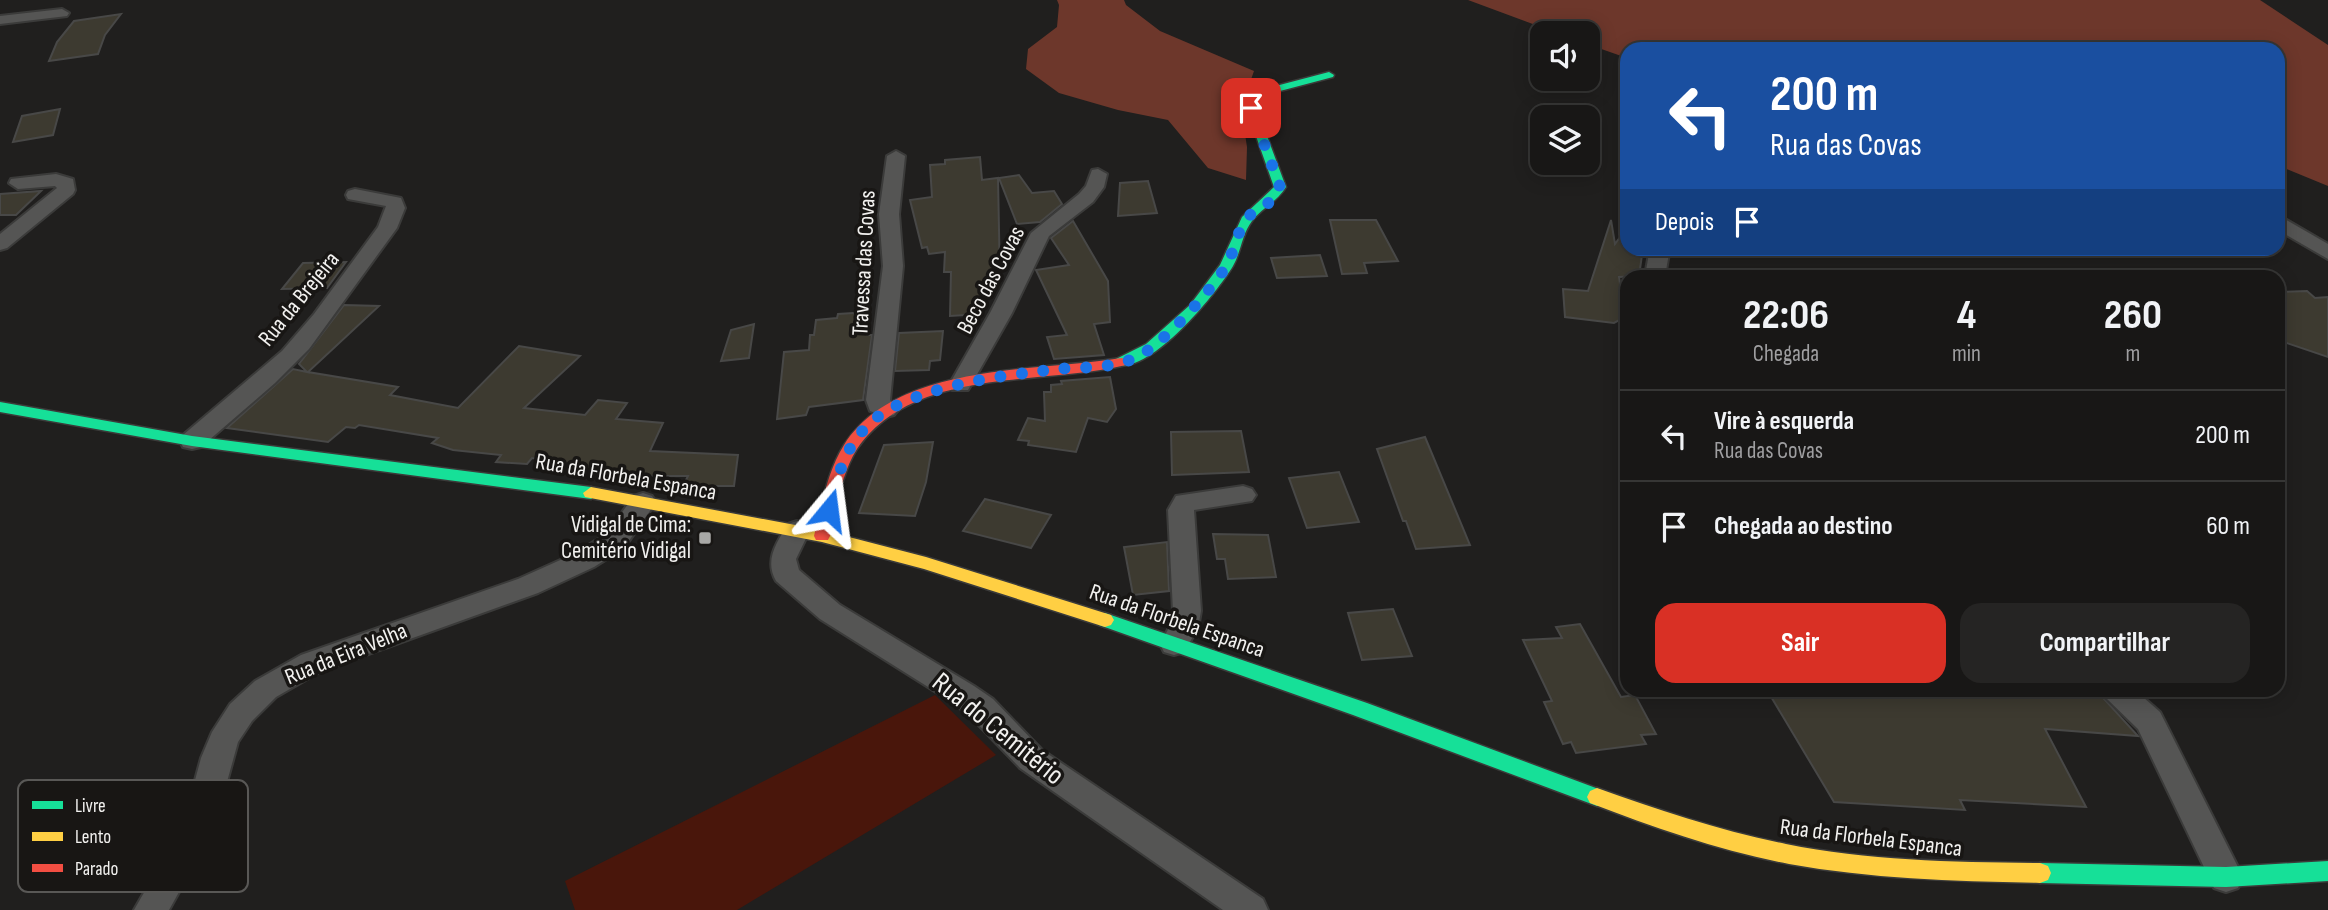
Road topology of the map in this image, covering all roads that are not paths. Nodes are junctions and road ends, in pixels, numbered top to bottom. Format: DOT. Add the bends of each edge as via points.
graph roads {
  1 [pos="62,13"];
  2 [pos="0,20"];
  3 [pos="1329,75"];
  4 [pos="897,156"];
  5 [pos="1098,174"];
  6 [pos="18,183"];
  7 [pos="355,195"];
  8 [pos="2285,225"];
  9 [pos="0,244"];
  10 [pos="2328,253"];
  11 [pos="960,385"];
  12 [pos="0,407"];
  13 [pos="886,410"];
  14 [pos="192,441"];
  15 [pos="1243,495"];
  16 [pos="643,502"];
  17 [pos="810,533"];
  18 [pos="1174,644"];
  19 [pos="2124,697"];
  20 [pos="212,780"];
  21 [pos="2328,871"];
  22 [pos="2227,877"];
  23 [pos="162,892"];
  24 [pos="151,910"];
  25 [pos="1251,910"];
  1 -- 2 [label="street"];
  3 -- 11 [label="street" via="1256,100 1251,108 1280,187 1277,197 1249,215 1227,265 1154,345 1134,359"];
  4 -- 13 [label="street, Travessa das Covas" via="889,214 893,266 878,400 878,406"];
  5 -- 11 [label="street, Beco das Covas" via="1086,198 1041,233"];
  6 -- 9 [label="street" via="56,180 67,186"];
  7 -- 14 [label="street, Rua da Brejeira" via="394,202 396,211 388,227 289,356"];
  8 -- 10 [label="street"];
  11 -- 13 [label="street"];
  12 -- 14 [label="street, Rua da Florbela Espanca"];
  13 -- 17 [label="street" via="863,429"];
  14 -- 16 [label="street, Rua da Florbela Espanca"];
  15 -- 18 [label="street" via="1185,502 1181,510 1187,611"];
  16 -- 17 [label="street, Rua da Florbela Espanca"];
  16 -- 20 [label="street, Rua da Eira Velha" via="615,541 585,560 528,586 293,671 254,698 231,723"];
  17 -- 18 [label="street, Rua da Florbela Espanca" via="1051,601"];
  17 -- 25 [label="street, Rua do Cemitério" via="783,559 786,574 820,604 963,694 1031,759"];
  18 -- 22 [label="street, Rua da Florbela Espanca" via="1721,839 1816,859 1931,871"];
  19 -- 22 [label="street" via="2149,720"];
  21 -- 22 [label="street, Rua da Florbela Espanca"];
  23 -- 24 [label="street, Rua da Eira Velha"];
}
